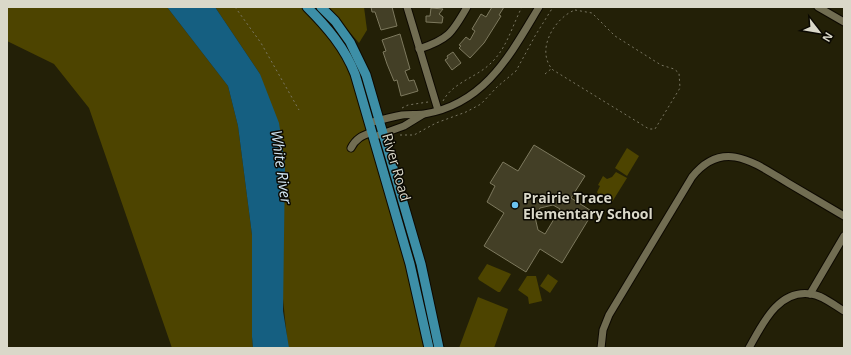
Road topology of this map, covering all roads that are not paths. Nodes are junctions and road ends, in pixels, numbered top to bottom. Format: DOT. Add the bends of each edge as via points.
graph roads {
  1 [pos="307,7"];
  2 [pos="321,7"];
  3 [pos="407,7"];
  4 [pos="468,7"];
  5 [pos="539,7"];
  6 [pos="818,7"];
  7 [pos="844,22"];
  8 [pos="419,49"];
  9 [pos="437,107"];
  10 [pos="424,114"];
  11 [pos="380,121"];
  12 [pos="372,131"];
  13 [pos="382,134"];
  14 [pos="351,148"];
  15 [pos="844,216"];
  16 [pos="844,236"];
  17 [pos="810,294"];
  18 [pos="844,311"];
  19 [pos="429,348"];
  20 [pos="439,348"];
  21 [pos="601,348"];
  22 [pos="748,348"];
  1 -- 12 [label="main road, River Road" via="333,35 347,57"];
  2 -- 11 [label="main road, River Road" via="343,31 356,52"];
  3 -- 8 [label="street"];
  4 -- 8 [label="street" via="447,37"];
  5 -- 9 [label="street" via="507,60 494,76 461,101"];
  6 -- 7 [label="street"];
  8 -- 9 [label="street"];
  9 -- 10 [label="street"];
  10 -- 11 [label="street" via="402,115"];
  10 -- 13 [label="street" via="404,126"];
  11 -- 12 [label="street"];
  11 -- 13 [label="main road, River Road"];
  12 -- 13 [label="street"];
  12 -- 14 [label="street" via="360,136"];
  12 -- 19 [label="main road, River Road" via="410,264"];
  13 -- 20 [label="main road, River Road" via="420,264"];
  15 -- 21 [label="street" via="750,160 736,156 722,157 704,164 692,177 606,322"];
  16 -- 17 [label="street"];
  17 -- 18 [label="street"];
  17 -- 22 [label="street" via="797,295 781,302 768,315"];
}
